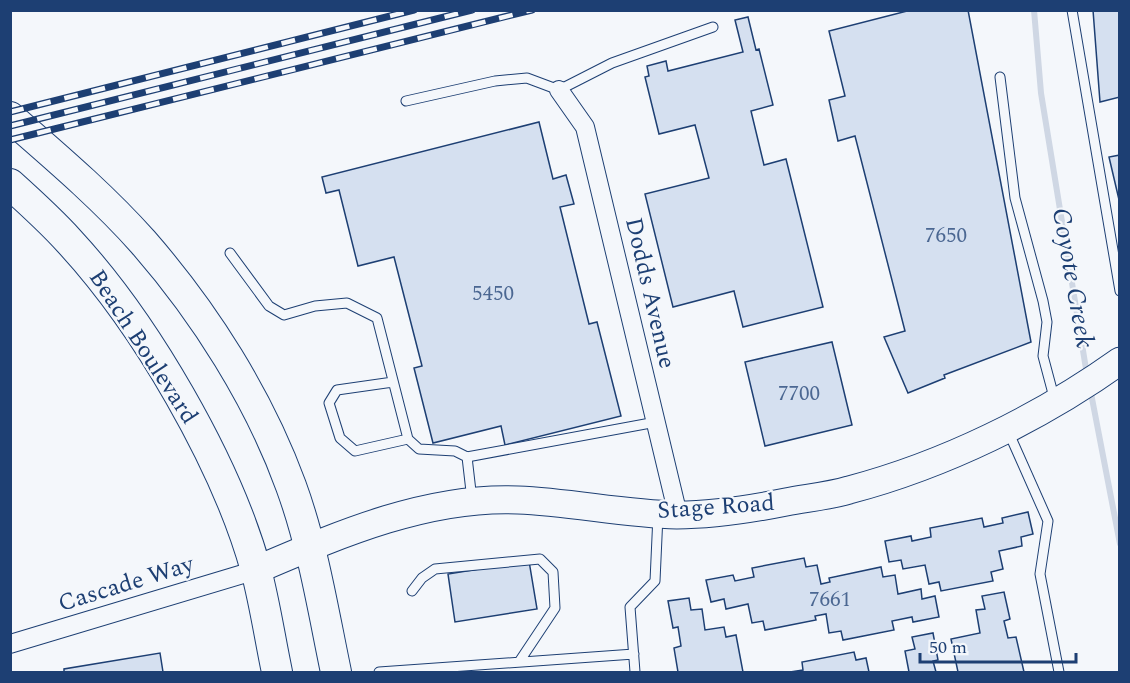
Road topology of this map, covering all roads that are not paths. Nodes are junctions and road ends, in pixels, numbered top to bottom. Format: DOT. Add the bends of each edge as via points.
graph roads {
  1 [pos="1072,10"];
  2 [pos="713,27"];
  3 [pos="1000,77"];
  4 [pos="559,90"];
  5 [pos="406,101"];
  6 [pos="10,117"];
  7 [pos="10,184"];
  8 [pos="230,253"];
  9 [pos="1119,291"];
  10 [pos="1119,362"];
  11 [pos="393,382"];
  12 [pos="1065,397"];
  13 [pos="656,422"];
  14 [pos="1007,430"];
  15 [pos="408,439"];
  16 [pos="467,457"];
  17 [pos="473,502"];
  18 [pos="668,514"];
  19 [pos="310,547"];
  20 [pos="256,570"];
  21 [pos="412,591"];
  22 [pos="10,644"];
  23 [pos="634,654"];
  24 [pos="519,662"];
  25 [pos="278,672"];
  26 [pos="336,672"];
  27 [pos="380,672"];
  28 [pos="635,672"];
  29 [pos="1059,672"];
  1 -- 9 [label="lane"];
  2 -- 4 [label="lane" via="612,63"];
  3 -- 12 [label="lane" via="1015,198 1047,322 1043,356"];
  4 -- 5 [label="lane" via="527,78 495,81"];
  4 -- 13 [label="street, Dodds Avenue" via="585,127"];
  6 -- 19 [label="main road" via="113,211 198,312 281,458"];
  7 -- 20 [label="main road, Beach Boulevard" via="70,241 157,360 195,423 227,491"];
  8 -- 11 [label="lane" via="269,306 284,315 315,306 347,303 377,318"];
  10 -- 12 [label="main road, Stage Road"];
  11 -- 15 [label="lane"];
  11 -- 15 [label="lane" via="337,390 328,403 340,438 355,451"];
  12 -- 14 [label="main road, Stage Road"];
  13 -- 16 [label="lane"];
  13 -- 18 [label="street, Dodds Avenue"];
  14 -- 18 [label="main road, Stage Road" via="849,490 753,508"];
  14 -- 29 [label="lane" via="1048,520 1040,574"];
  15 -- 16 [label="lane" via="418,449 455,451"];
  16 -- 17 [label="lane"];
  17 -- 18 [label="main road, Stage Road" via="518,500"];
  17 -- 19 [label="main road, Stage Road" via="389,519"];
  18 -- 23 [label="lane" via="655,581 630,607"];
  19 -- 20 [label="main road, Stage Road"];
  19 -- 26 [label="main road"];
  20 -- 22 [label="street, Cascade Way"];
  20 -- 25 [label="main road, Beach Boulevard"];
  21 -- 24 [label="lane" via="435,569 540,559 554,572 555,608"];
  23 -- 24 [label="lane"];
  23 -- 28 [label="lane"];
  24 -- 27 [label="lane"];
}
